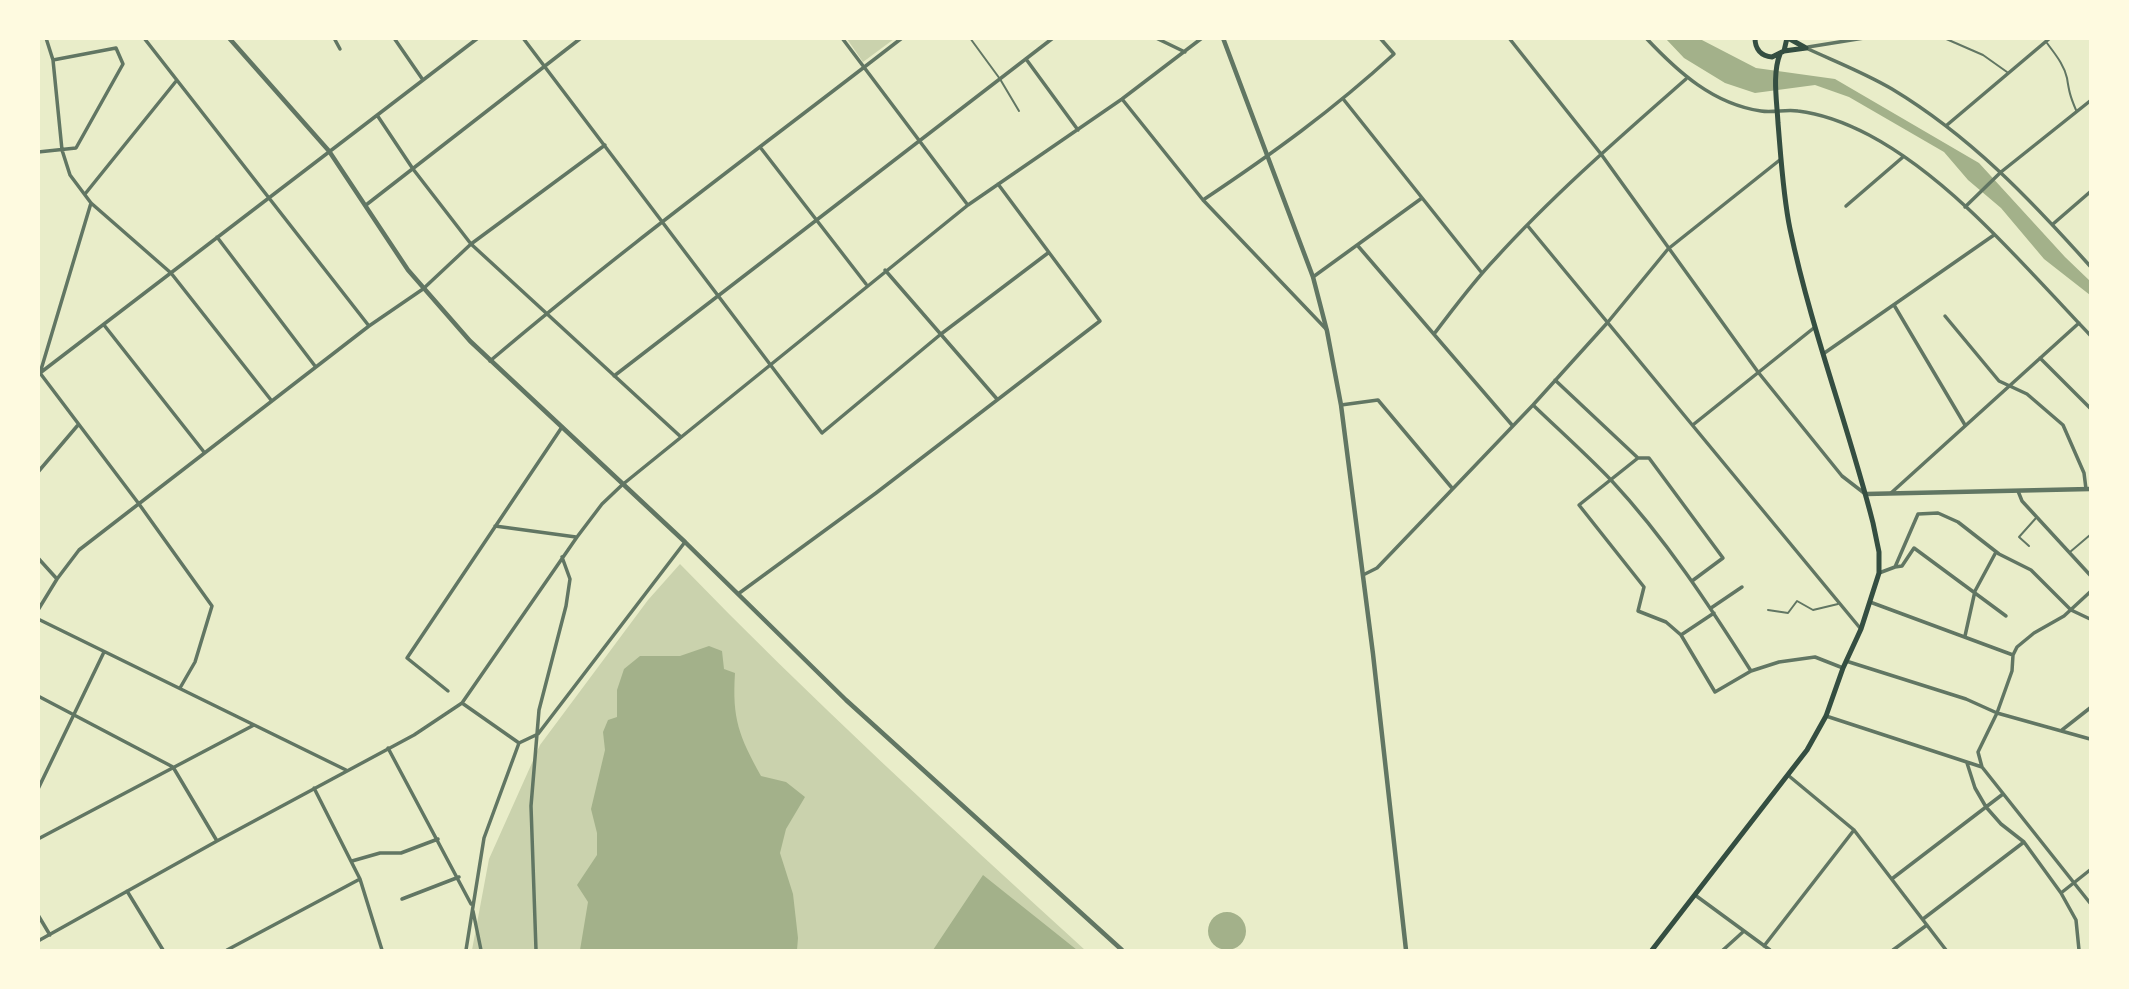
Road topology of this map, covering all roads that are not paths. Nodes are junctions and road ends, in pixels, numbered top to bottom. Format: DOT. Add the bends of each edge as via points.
graph roads {
  1 [pos="46,38"];
  2 [pos="144,38"];
  3 [pos="229,38"];
  4 [pos="334,38"];
  5 [pos="394,38"];
  6 [pos="478,38"];
  7 [pos="523,38"];
  8 [pos="581,38"];
  9 [pos="842,38"];
  10 [pos="902,38"];
  11 [pos="970,38"];
  12 [pos="1053,38"];
  13 [pos="1156,38"];
  14 [pos="1202,38"];
  15 [pos="1223,38"];
  16 [pos="1380,38"];
  17 [pos="1510,38"];
  18 [pos="1646,38"];
  19 [pos="1787,38"];
  20 [pos="1864,38"];
  21 [pos="1944,38"];
  22 [pos="1753,40"];
  23 [pos="2048,40"];
  24 [pos="1806,48"];
  25 [pos="341,49"];
  26 [pos="1185,52"];
  27 [pos="1782,53"];
  28 [pos="1769,57"];
  29 [pos="1026,59"];
  30 [pos="53,60"];
  31 [pos="1775,65"];
  32 [pos="545,66"];
  33 [pos="863,69"];
  34 [pos="2008,74"];
  35 [pos="1686,78"];
  36 [pos="1000,79"];
  37 [pos="177,80"];
  38 [pos="423,80"];
  39 [pos="1122,99"];
  40 [pos="1344,100"];
  41 [pos="2091,101"];
  42 [pos="1019,111"];
  43 [pos="1778,111"];
  44 [pos="2077,112"];
  45 [pos="377,114"];
  46 [pos="1947,125"];
  47 [pos="1078,130"];
  48 [pos="918,140"];
  49 [pos="605,145"];
  50 [pos="760,147"];
  51 [pos="62,150"];
  52 [pos="329,151"];
  53 [pos="38,152"];
  54 [pos="1601,154"];
  55 [pos="1267,157"];
  56 [pos="1903,157"];
  57 [pos="1781,159"];
  58 [pos="413,169"];
  59 [pos="2001,172"];
  60 [pos="998,184"];
  61 [pos="2091,192"];
  62 [pos="85,194"];
  63 [pos="267,198"];
  64 [pos="1422,198"];
  65 [pos="1203,200"];
  66 [pos="91,203"];
  67 [pos="366,205"];
  68 [pos="968,205"];
  69 [pos="1846,206"];
  70 [pos="1965,207"];
  71 [pos="816,220"];
  72 [pos="663,222"];
  73 [pos="2053,224"];
  74 [pos="1527,225"];
  75 [pos="1994,235"];
  76 [pos="216,237"];
  77 [pos="471,244"];
  78 [pos="1358,246"];
  79 [pos="1668,249"];
  80 [pos="1048,253"];
  81 [pos="2091,266"];
  82 [pos="885,270"];
  83 [pos="171,273"];
  84 [pos="1482,273"];
  85 [pos="1312,278"];
  86 [pos="866,285"];
  87 [pos="423,289"];
  88 [pos="718,296"];
  89 [pos="1894,305"];
  90 [pos="546,314"];
  91 [pos="1945,316"];
  92 [pos="1608,322"];
  93 [pos="2079,323"];
  94 [pos="104,325"];
  95 [pos="369,326"];
  96 [pos="1816,326"];
  97 [pos="1327,331"];
  98 [pos="941,334"];
  99 [pos="1434,334"];
  100 [pos="2091,334"];
  101 [pos="1823,354"];
  102 [pos="2040,358"];
  103 [pos="490,361"];
  104 [pos="769,364"];
  105 [pos="315,367"];
  106 [pos="1758,372"];
  107 [pos="39,374"];
  108 [pos="614,376"];
  109 [pos="1555,380"];
  110 [pos="2009,386"];
  111 [pos="998,399"];
  112 [pos="271,400"];
  113 [pos="1341,405"];
  114 [pos="1533,405"];
  115 [pos="2091,408"];
  116 [pos="78,424"];
  117 [pos="1694,424"];
  118 [pos="1965,425"];
  119 [pos="1512,426"];
  120 [pos="562,427"];
  121 [pos="681,436"];
  122 [pos="205,452"];
  123 [pos="1638,458"];
  124 [pos="38,472"];
  125 [pos="1611,481"];
  126 [pos="622,485"];
  127 [pos="1452,488"];
  128 [pos="2088,489"];
  129 [pos="2018,491"];
  130 [pos="1866,494"];
  131 [pos="1889,494"];
  132 [pos="139,504"];
  133 [pos="2036,517"];
  134 [pos="495,526"];
  135 [pos="2091,535"];
  136 [pos="577,537"];
  137 [pos="685,542"];
  138 [pos="2029,546"];
  139 [pos="1996,552"];
  140 [pos="2069,553"];
  141 [pos="562,557"];
  142 [pos="38,558"];
  143 [pos="1895,567"];
  144 [pos="1879,573"];
  145 [pos="1363,575"];
  146 [pos="2091,575"];
  147 [pos="57,579"];
  148 [pos="1692,582"];
  149 [pos="1742,587"];
  150 [pos="1975,591"];
  151 [pos="2091,592"];
  152 [pos="738,594"];
  153 [pos="1870,602"];
  154 [pos="1840,603"];
  155 [pos="38,610"];
  156 [pos="1768,610"];
  157 [pos="2071,610"];
  158 [pos="1713,611"];
  159 [pos="2006,615"];
  160 [pos="38,619"];
  161 [pos="2091,619"];
  162 [pos="1861,629"];
  163 [pos="1681,635"];
  164 [pos="1965,636"];
  165 [pos="104,652"];
  166 [pos="2013,654"];
  167 [pos="1844,665"];
  168 [pos="1751,671"];
  169 [pos="180,688"];
  170 [pos="447,691"];
  171 [pos="38,696"];
  172 [pos="462,703"];
  173 [pos="2091,708"];
  174 [pos="1997,713"];
  175 [pos="75,715"];
  176 [pos="1826,716"];
  177 [pos="254,725"];
  178 [pos="2062,730"];
  179 [pos="538,734"];
  180 [pos="2091,739"];
  181 [pos="519,743"];
  182 [pos="388,748"];
  183 [pos="1967,762"];
  184 [pos="173,767"];
  185 [pos="1982,767"];
  186 [pos="346,770"];
  187 [pos="1789,776"];
  188 [pos="314,788"];
  189 [pos="38,789"];
  190 [pos="2003,794"];
  191 [pos="1986,807"];
  192 [pos="1854,830"];
  193 [pos="38,839"];
  194 [pos="438,839"];
  195 [pos="218,841"];
  196 [pos="2024,842"];
  197 [pos="352,861"];
  198 [pos="2091,870"];
  199 [pos="459,877"];
  200 [pos="1892,878"];
  201 [pos="360,879"];
  202 [pos="2074,883"];
  203 [pos="127,891"];
  204 [pos="2061,893"];
  205 [pos="1695,895"];
  206 [pos="402,899"];
  207 [pos="2091,903"];
  208 [pos="472,906"];
  209 [pos="38,915"];
  210 [pos="1923,919"];
  211 [pos="1927,925"];
  212 [pos="1744,931"];
  213 [pos="50,935"];
  214 [pos="38,941"];
  215 [pos="1764,946"];
  216 [pos="163,950"];
  217 [pos="227,950"];
  218 [pos="382,950"];
  219 [pos="466,950"];
  220 [pos="481,950"];
  221 [pos="536,950"];
  222 [pos="1122,950"];
  223 [pos="1406,950"];
  224 [pos="1652,950"];
  225 [pos="1723,950"];
  226 [pos="1770,950"];
  227 [pos="1892,950"];
  228 [pos="1947,950"];
  229 [pos="2079,950"];
  1 -- 30 [label="street"];
  2 -- 37 [label="street"];
  3 -- 52 [label="street"];
  4 -- 25 [label="street"];
  5 -- 38 [label="street"];
  6 -- 38 [label="street"];
  7 -- 32 [label="street"];
  8 -- 32 [label="street"];
  9 -- 33 [label="street"];
  10 -- 33 [label="street"];
  11 -- 36 [label="lane"];
  12 -- 29 [label="street"];
  13 -- 26 [label="street"];
  14 -- 26 [label="street"];
  15 -- 55 [label="street"];
  16 -- 40 [label="street" via="1394,54"];
  17 -- 54 [label="street"];
  18 -- 35 [label="street"];
  19 -- 24 [label="main road"];
  19 -- 27 [label="main road"];
  20 -- 24 [label="street"];
  21 -- 34 [label="lane" via="1983,55"];
  22 -- 28 [label="main road"];
  23 -- 34 [label="street"];
  23 -- 44 [label="lane"];
  24 -- 27 [label="main road"];
  24 -- 46 [label="street" via="1890,88"];
  26 -- 39 [label="street"];
  27 -- 28 [label="main road"];
  27 -- 31 [label="main road"];
  28 -- 31 [label="main road"];
  29 -- 36 [label="street"];
  29 -- 47 [label="street"];
  30 -- 51 [label="street"];
  30 -- 51 [label="street" via="116,48 123,64 76,148"];
  31 -- 43 [label="main road"];
  32 -- 49 [label="street"];
  32 -- 58 [label="street"];
  33 -- 48 [label="street"];
  33 -- 50 [label="street"];
  34 -- 46 [label="street"];
  35 -- 43 [label="street" via="1735,105"];
  35 -- 54 [label="street"];
  36 -- 42 [label="lane"];
  36 -- 48 [label="street"];
  37 -- 62 [label="street"];
  37 -- 63 [label="street"];
  38 -- 45 [label="street"];
  39 -- 47 [label="street"];
  39 -- 65 [label="street"];
  40 -- 55 [label="street"];
  40 -- 64 [label="street"];
  41 -- 44 [label="street"];
  43 -- 56 [label="street" via="1826,116 1872,136"];
  43 -- 57 [label="main road"];
  44 -- 59 [label="street"];
  45 -- 52 [label="street"];
  45 -- 58 [label="street"];
  46 -- 59 [label="street"];
  47 -- 60 [label="street"];
  48 -- 68 [label="street"];
  48 -- 71 [label="street"];
  49 -- 72 [label="street"];
  49 -- 77 [label="street"];
  50 -- 71 [label="street"];
  50 -- 72 [label="street"];
  51 -- 53 [label="street"];
  51 -- 62 [label="street" via="70,174"];
  52 -- 63 [label="street"];
  52 -- 67 [label="street"];
  54 -- 74 [label="street"];
  54 -- 79 [label="street"];
  55 -- 65 [label="street"];
  55 -- 85 [label="street"];
  56 -- 69 [label="street"];
  56 -- 70 [label="street"];
  57 -- 79 [label="street"];
  57 -- 96 [label="main road" via="1790,229"];
  58 -- 67 [label="street"];
  58 -- 77 [label="street"];
  59 -- 70 [label="street"];
  59 -- 73 [label="street"];
  60 -- 68 [label="street"];
  60 -- 80 [label="street"];
  61 -- 73 [label="street"];
  62 -- 66 [label="street"];
  63 -- 76 [label="street"];
  63 -- 95 [label="street"];
  64 -- 78 [label="street"];
  64 -- 84 [label="street"];
  65 -- 97 [label="street"];
  66 -- 83 [label="street"];
  66 -- 107 [label="street"];
  67 -- 87 [label="street"];
  68 -- 82 [label="street"];
  70 -- 75 [label="street"];
  71 -- 86 [label="street"];
  71 -- 88 [label="street"];
  72 -- 88 [label="street"];
  72 -- 90 [label="street"];
  73 -- 81 [label="street"];
  74 -- 84 [label="street"];
  74 -- 92 [label="street"];
  75 -- 89 [label="street"];
  75 -- 93 [label="street"];
  76 -- 83 [label="street"];
  76 -- 105 [label="street"];
  77 -- 87 [label="street"];
  77 -- 90 [label="street"];
  78 -- 85 [label="street"];
  78 -- 99 [label="street"];
  79 -- 92 [label="street"];
  79 -- 106 [label="street"];
  80 -- 98 [label="street"];
  80 -- 111 [label="street" via="1100,321"];
  82 -- 86 [label="street"];
  82 -- 98 [label="street"];
  83 -- 94 [label="street"];
  83 -- 112 [label="street"];
  84 -- 99 [label="street"];
  85 -- 97 [label="street"];
  86 -- 104 [label="street"];
  87 -- 95 [label="street"];
  87 -- 103 [label="street"];
  88 -- 104 [label="street"];
  88 -- 108 [label="street"];
  89 -- 101 [label="street"];
  89 -- 118 [label="street"];
  90 -- 103 [label="street"];
  90 -- 108 [label="street"];
  91 -- 110 [label="street" via="1999,381"];
  92 -- 109 [label="street"];
  92 -- 117 [label="street"];
  93 -- 100 [label="street"];
  93 -- 102 [label="street"];
  94 -- 107 [label="street"];
  94 -- 122 [label="street"];
  95 -- 105 [label="street"];
  96 -- 101 [label="main road"];
  96 -- 106 [label="street"];
  97 -- 113 [label="street"];
  98 -- 104 [label="street" via="822,433"];
  98 -- 111 [label="street"];
  99 -- 119 [label="street"];
  101 -- 130 [label="main road"];
  102 -- 110 [label="street"];
  102 -- 115 [label="street"];
  103 -- 120 [label="street"];
  104 -- 121 [label="street"];
  105 -- 112 [label="street"];
  106 -- 117 [label="street"];
  106 -- 130 [label="street" via="1842,476"];
  107 -- 116 [label="street"];
  108 -- 121 [label="street"];
  109 -- 114 [label="street"];
  109 -- 123 [label="street"];
  110 -- 118 [label="street"];
  110 -- 128 [label="street" via="2027,394 2063,425"];
  111 -- 152 [label="street"];
  112 -- 122 [label="street"];
  113 -- 127 [label="street" via="1378,400"];
  113 -- 145 [label="street"];
  114 -- 119 [label="street"];
  114 -- 125 [label="street"];
  116 -- 124 [label="street"];
  116 -- 132 [label="street"];
  117 -- 154 [label="street"];
  118 -- 131 [label="street"];
  119 -- 127 [label="street"];
  120 -- 126 [label="street"];
  120 -- 134 [label="street"];
  121 -- 126 [label="street"];
  122 -- 132 [label="street"];
  123 -- 125 [label="street"];
  123 -- 148 [label="street" via="1649,458 1723,558"];
  125 -- 148 [label="street"];
  125 -- 163 [label="street" via="1579,505 1644,587 1638,611 1666,622"];
  126 -- 136 [label="street"];
  126 -- 137 [label="street"];
  127 -- 145 [label="street" via="1377,568"];
  128 -- 129 [label="street"];
  129 -- 131 [label="street"];
  129 -- 133 [label="street"];
  130 -- 131 [label="street"];
  130 -- 144 [label="main road"];
  132 -- 147 [label="street" via="79,550"];
  132 -- 169 [label="street" via="212,606 195,662"];
  133 -- 138 [label="lane" via="2019,537"];
  133 -- 140 [label="street"];
  134 -- 136 [label="street"];
  134 -- 170 [label="street" via="407,658"];
  135 -- 140 [label="lane"];
  136 -- 141 [label="street"];
  137 -- 152 [label="street"];
  137 -- 179 [label="street"];
  139 -- 143 [label="street" via="1958,522 1938,513 1918,514"];
  139 -- 150 [label="street"];
  139 -- 157 [label="street" via="2031,570"];
  140 -- 146 [label="street"];
  141 -- 172 [label="street"];
  141 -- 179 [label="street" via="569,579 566,606 539,710"];
  142 -- 147 [label="street"];
  143 -- 144 [label="street"];
  143 -- 150 [label="street" via="1902,566 1914,548"];
  144 -- 153 [label="main road"];
  145 -- 223 [label="street"];
  147 -- 155 [label="street"];
  148 -- 158 [label="street"];
  149 -- 158 [label="street"];
  150 -- 159 [label="street"];
  150 -- 164 [label="street"];
  151 -- 157 [label="street"];
  152 -- 222 [label="street" via="867,719"];
  153 -- 162 [label="main road"];
  153 -- 164 [label="street"];
  154 -- 156 [label="lane" via="1813,610 1797,601 1788,613"];
  154 -- 162 [label="street"];
  157 -- 161 [label="street"];
  157 -- 166 [label="street" via="2034,633"];
  158 -- 163 [label="street"];
  158 -- 168 [label="street"];
  160 -- 165 [label="street"];
  162 -- 167 [label="main road"];
  163 -- 168 [label="street" via="1715,692"];
  164 -- 166 [label="street"];
  165 -- 169 [label="street"];
  165 -- 175 [label="street"];
  166 -- 174 [label="street"];
  167 -- 168 [label="street" via="1815,657"];
  167 -- 174 [label="street" via="1966,699"];
  167 -- 176 [label="main road"];
  169 -- 177 [label="street"];
  171 -- 175 [label="street"];
  172 -- 181 [label="street"];
  172 -- 182 [label="street"];
  173 -- 178 [label="street"];
  174 -- 178 [label="street"];
  174 -- 185 [label="street" via="1978,752"];
  175 -- 184 [label="street"];
  175 -- 189 [label="street"];
  176 -- 183 [label="street"];
  176 -- 187 [label="main road"];
  177 -- 184 [label="street"];
  177 -- 186 [label="street"];
  178 -- 180 [label="street"];
  179 -- 181 [label="street"];
  179 -- 221 [label="street" via="531,806"];
  181 -- 208 [label="street" via="484,838"];
  182 -- 186 [label="street"];
  182 -- 194 [label="street"];
  183 -- 185 [label="street"];
  183 -- 191 [label="street"];
  184 -- 193 [label="street"];
  184 -- 195 [label="street"];
  185 -- 190 [label="street"];
  186 -- 188 [label="street"];
  187 -- 192 [label="street"];
  187 -- 205 [label="main road"];
  188 -- 195 [label="street"];
  188 -- 197 [label="street"];
  190 -- 191 [label="street"];
  190 -- 202 [label="street"];
  191 -- 196 [label="street"];
  191 -- 200 [label="street"];
  192 -- 200 [label="street"];
  192 -- 215 [label="street"];
  194 -- 197 [label="street" via="401,853"];
  194 -- 199 [label="street"];
  195 -- 203 [label="street"];
  196 -- 204 [label="street"];
  196 -- 210 [label="street"];
  197 -- 201 [label="street"];
  198 -- 202 [label="street"];
  199 -- 206 [label="street"];
  199 -- 208 [label="street"];
  200 -- 210 [label="street"];
  201 -- 217 [label="street"];
  201 -- 218 [label="street"];
  202 -- 204 [label="street"];
  202 -- 207 [label="street"];
  203 -- 213 [label="street"];
  203 -- 216 [label="street"];
  204 -- 229 [label="street" via="2076,920"];
  205 -- 212 [label="street"];
  205 -- 224 [label="main road"];
  208 -- 219 [label="street"];
  208 -- 220 [label="street"];
  209 -- 213 [label="street"];
  210 -- 211 [label="street"];
  211 -- 227 [label="street"];
  211 -- 228 [label="street"];
  212 -- 215 [label="street"];
  212 -- 225 [label="street"];
  213 -- 214 [label="street"];
  215 -- 226 [label="street"];
}
